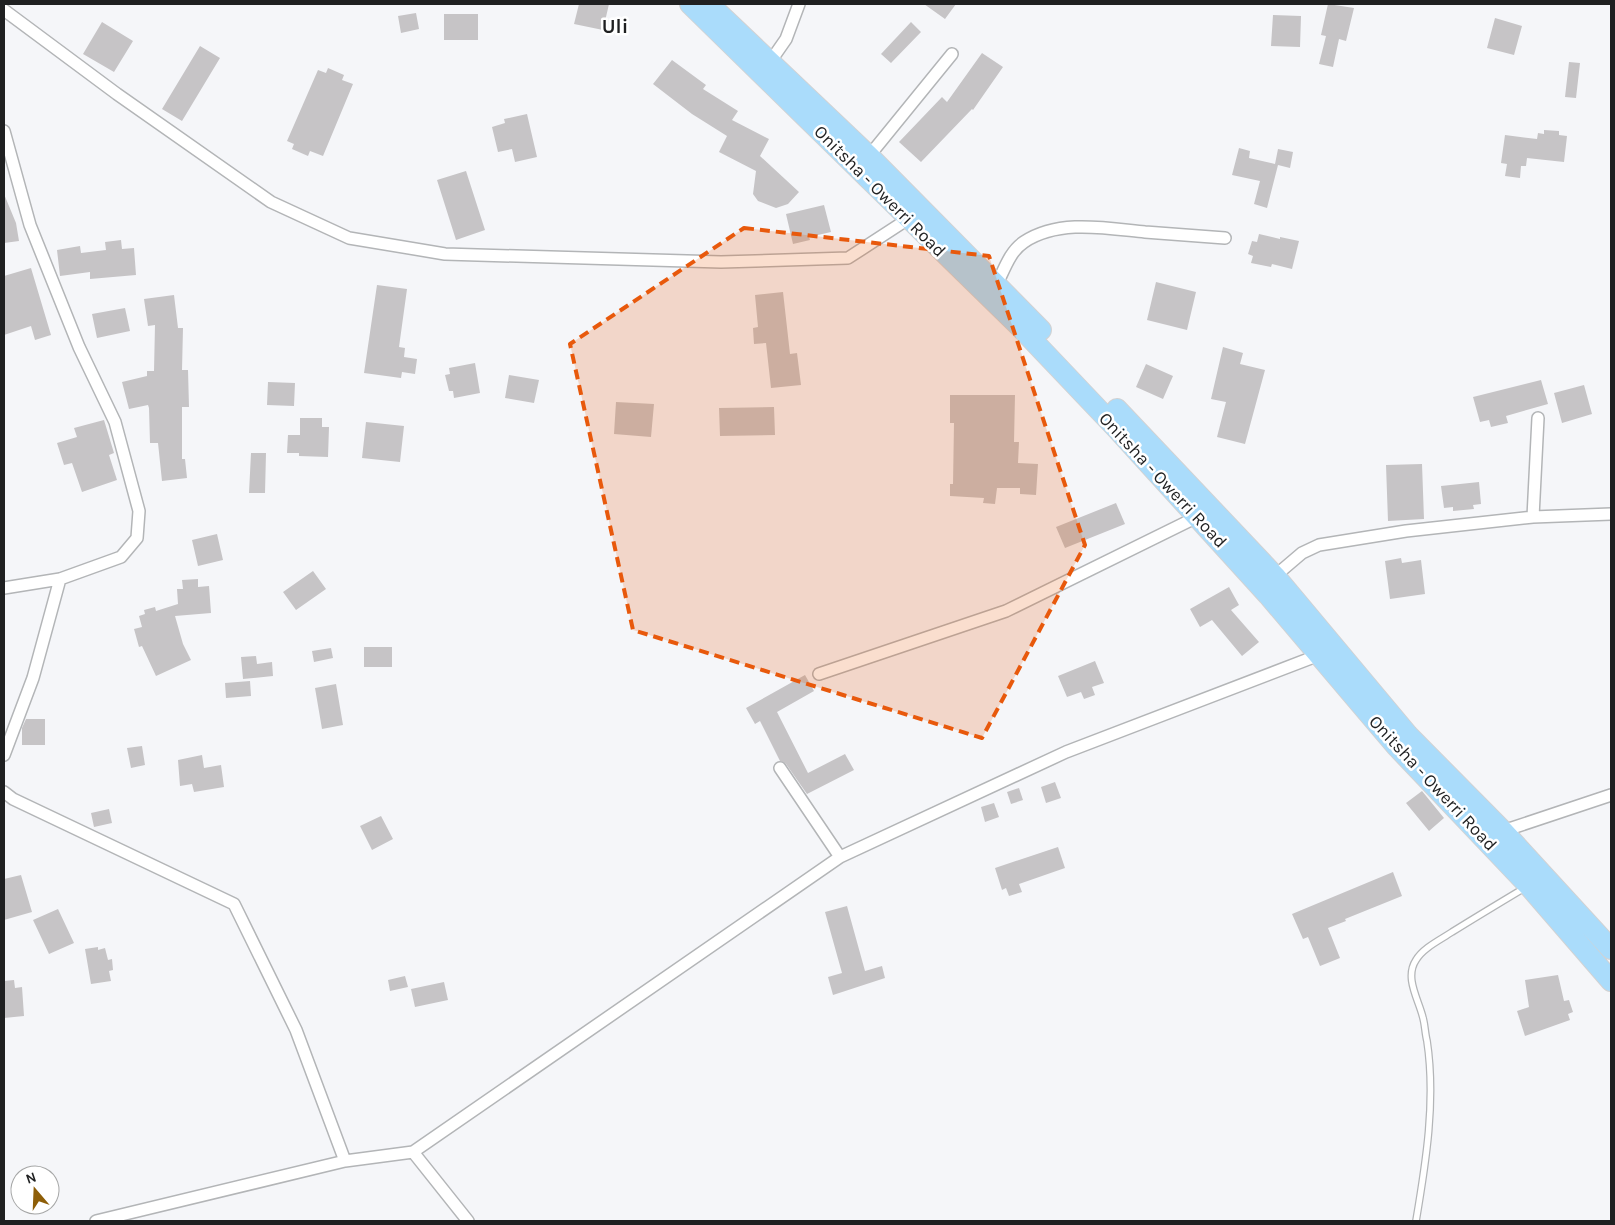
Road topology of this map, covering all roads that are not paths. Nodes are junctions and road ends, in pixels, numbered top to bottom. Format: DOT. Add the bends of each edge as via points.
graph roads {
  1 [pos="690,4"];
  2 [pos="709,4"];
  3 [pos="799,4"];
  4 [pos="4,10"];
  5 [pos="952,54"];
  6 [pos="770,62"];
  7 [pos="4,131"];
  8 [pos="869,156"];
  9 [pos="908,219"];
  10 [pos="1225,238"];
  11 [pos="997,284"];
  12 [pos="1538,418"];
  13 [pos="1611,514"];
  14 [pos="1197,517"];
  15 [pos="1533,518"];
  16 [pos="1275,576"];
  17 [pos="60,580"];
  18 [pos="4,588"];
  19 [pos="1319,655"];
  20 [pos="819,674"];
  21 [pos="4,755"];
  22 [pos="780,768"];
  23 [pos="1611,795"];
  24 [pos="7,798"];
  25 [pos="1504,831"];
  26 [pos="840,857"];
  27 [pos="1528,885"];
  28 [pos="1611,949"];
  29 [pos="1611,981"];
  30 [pos="413,1152"];
  31 [pos="345,1161"];
  32 [pos="96,1221"];
  33 [pos="468,1221"];
  34 [pos="1416,1221"];
  1 -- 9 [label="highway, Onitsha - Owerri Road"];
  2 -- 6 [label="highway, Onitsha - Owerri Road"];
  3 -- 6 [label="street" via="786,39"];
  4 -- 9 [label="street" via="271,202 349,238 445,254 721,262 848,258"];
  5 -- 8 [label="street"];
  6 -- 8 [label="highway, Onitsha - Owerri Road"];
  7 -- 17 [label="street" via="30,225 79,347 115,422 139,511 138,538 121,557"];
  8 -- 11 [label="highway, Onitsha - Owerri Road"];
  9 -- 14 [label="highway, Onitsha - Owerri Road" via="1020,328"];
  10 -- 11 [label="street" via="1082,226 1057,230 1022,243 1012,254"];
  11 -- 16 [label="highway, Onitsha - Owerri Road"];
  12 -- 15 [label="street"];
  13 -- 15 [label="street"];
  14 -- 19 [label="highway, Onitsha - Owerri Road"];
  14 -- 20 [label="street" via="1006,611"];
  15 -- 16 [label="street" via="1406,531 1319,545 1302,553"];
  16 -- 25 [label="highway, Onitsha - Owerri Road" via="1408,735"];
  17 -- 18 [label="street"];
  17 -- 21 [label="street" via="33,678"];
  19 -- 26 [label="street" via="1066,752"];
  19 -- 27 [label="highway, Onitsha - Owerri Road" via="1396,746"];
  22 -- 26 [label="street"];
  23 -- 25 [label="street"];
  24 -- 31 [label="street" via="234,904 296,1030"];
  25 -- 28 [label="highway, Onitsha - Owerri Road"];
  26 -- 30 [label="street"];
  27 -- 29 [label="highway, Onitsha - Owerri Road"];
  27 -- 34 [label="lane" via="1438,941 1415,961 1411,974 1430,1060 1426,1157"];
  30 -- 31 [label="street"];
  30 -- 33 [label="street"];
  31 -- 32 [label="street"];
}
